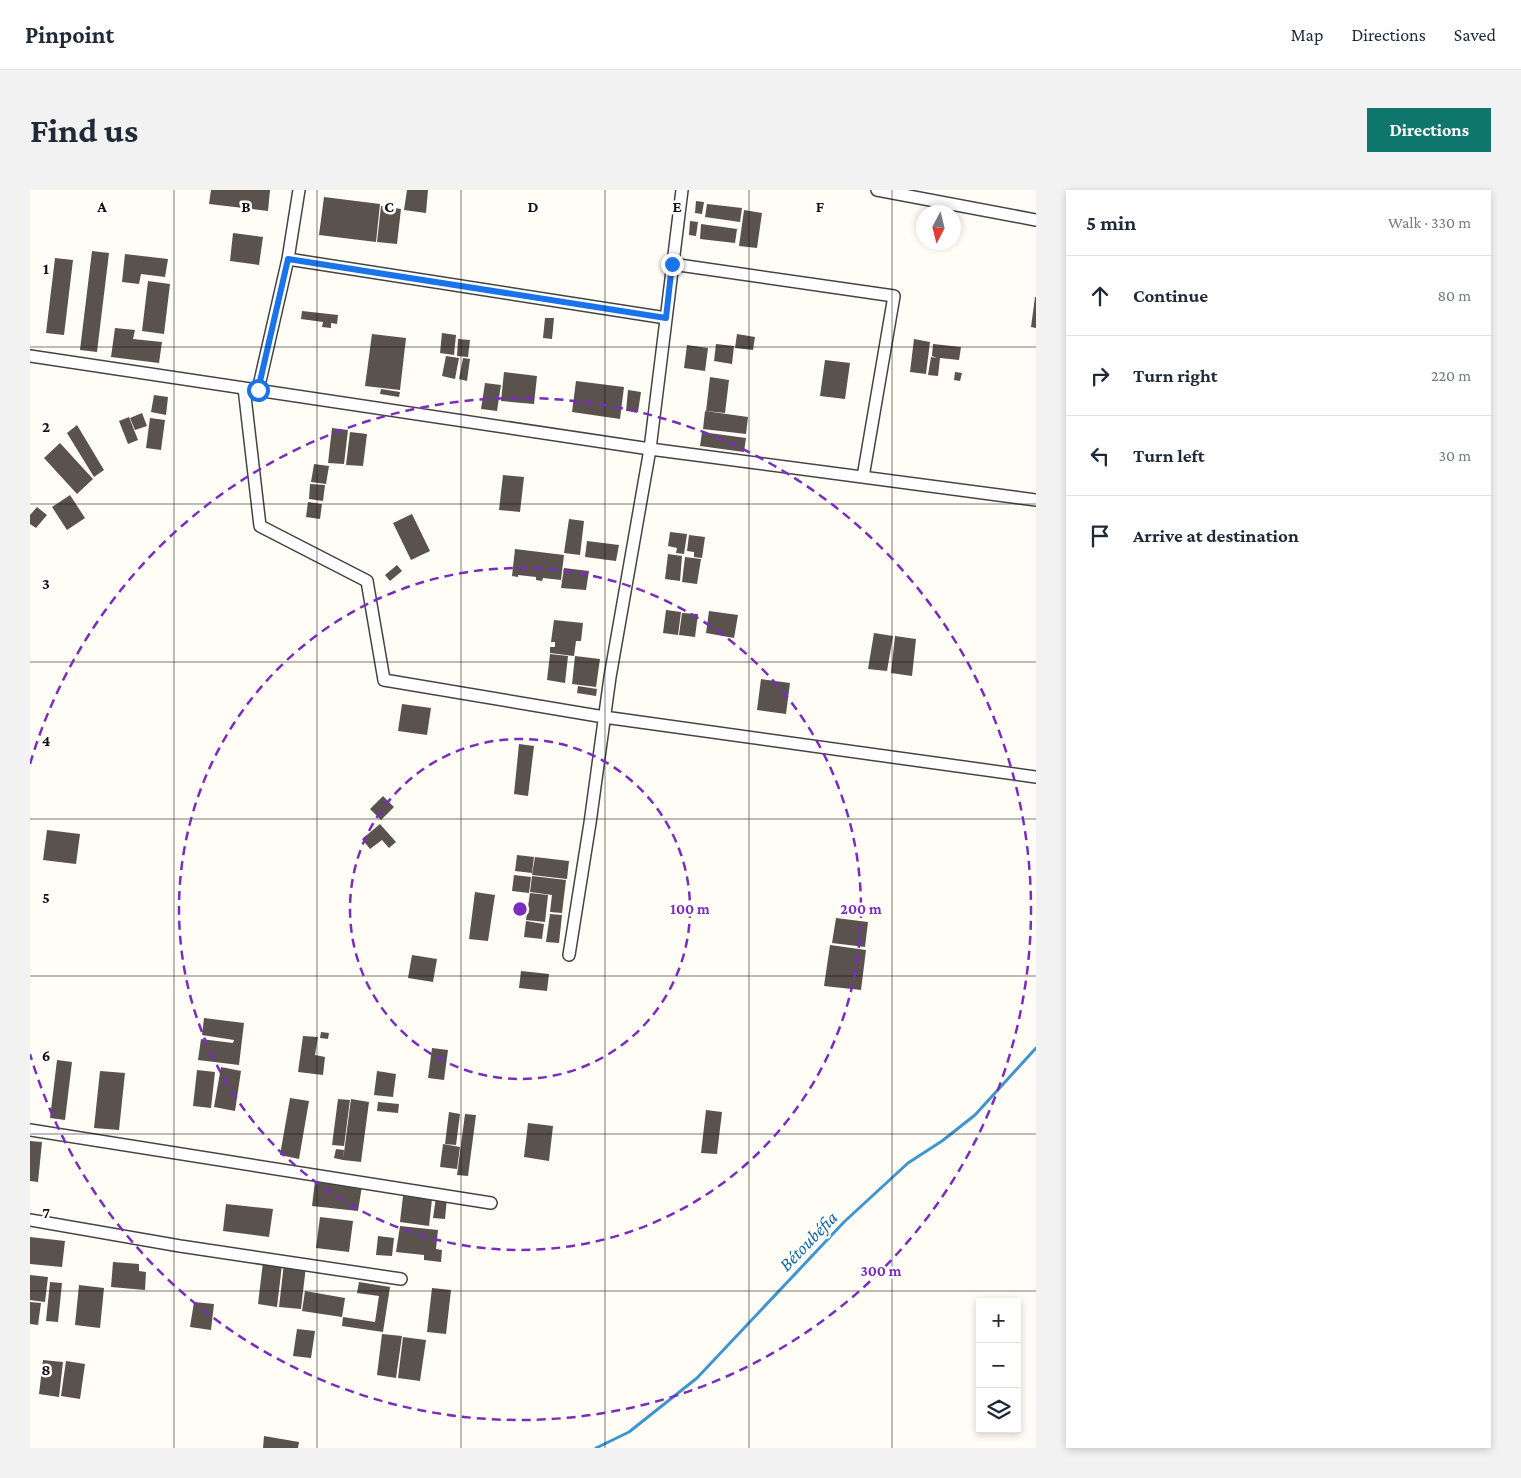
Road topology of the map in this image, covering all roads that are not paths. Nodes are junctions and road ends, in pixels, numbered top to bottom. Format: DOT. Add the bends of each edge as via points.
graph roads {
  1 [pos="299,190"];
  2 [pos="682,190"];
  3 [pos="877,190"];
  4 [pos="901,192"];
  5 [pos="1036,220"];
  6 [pos="288,259"];
  7 [pos="672,264"];
  8 [pos="666,318"];
  9 [pos="30,356"];
  10 [pos="244,388"];
  11 [pos="258,390"];
  12 [pos="650,449"];
  13 [pos="863,477"];
  14 [pos="1036,500"];
  15 [pos="604,717"];
  16 [pos="1036,777"];
  17 [pos="569,955"];
  18 [pos="30,1130"];
  19 [pos="491,1203"];
  20 [pos="30,1220"];
  21 [pos="401,1279"];
  1 -- 6 [label="street"];
  2 -- 7 [label="street"];
  3 -- 4 [label="street"];
  4 -- 5 [label="street"];
  6 -- 8 [label="street"];
  6 -- 11 [label="street"];
  7 -- 8 [label="street"];
  7 -- 13 [label="street" via="894,296"];
  8 -- 12 [label="street"];
  9 -- 10 [label="street"];
  10 -- 11 [label="street"];
  10 -- 15 [label="street" via="260,526 367,581 384,680"];
  11 -- 12 [label="street"];
  12 -- 13 [label="street"];
  12 -- 15 [label="street"];
  13 -- 14 [label="street"];
  15 -- 16 [label="street"];
  15 -- 17 [label="street"];
  18 -- 19 [label="street"];
  20 -- 21 [label="street"];
}
